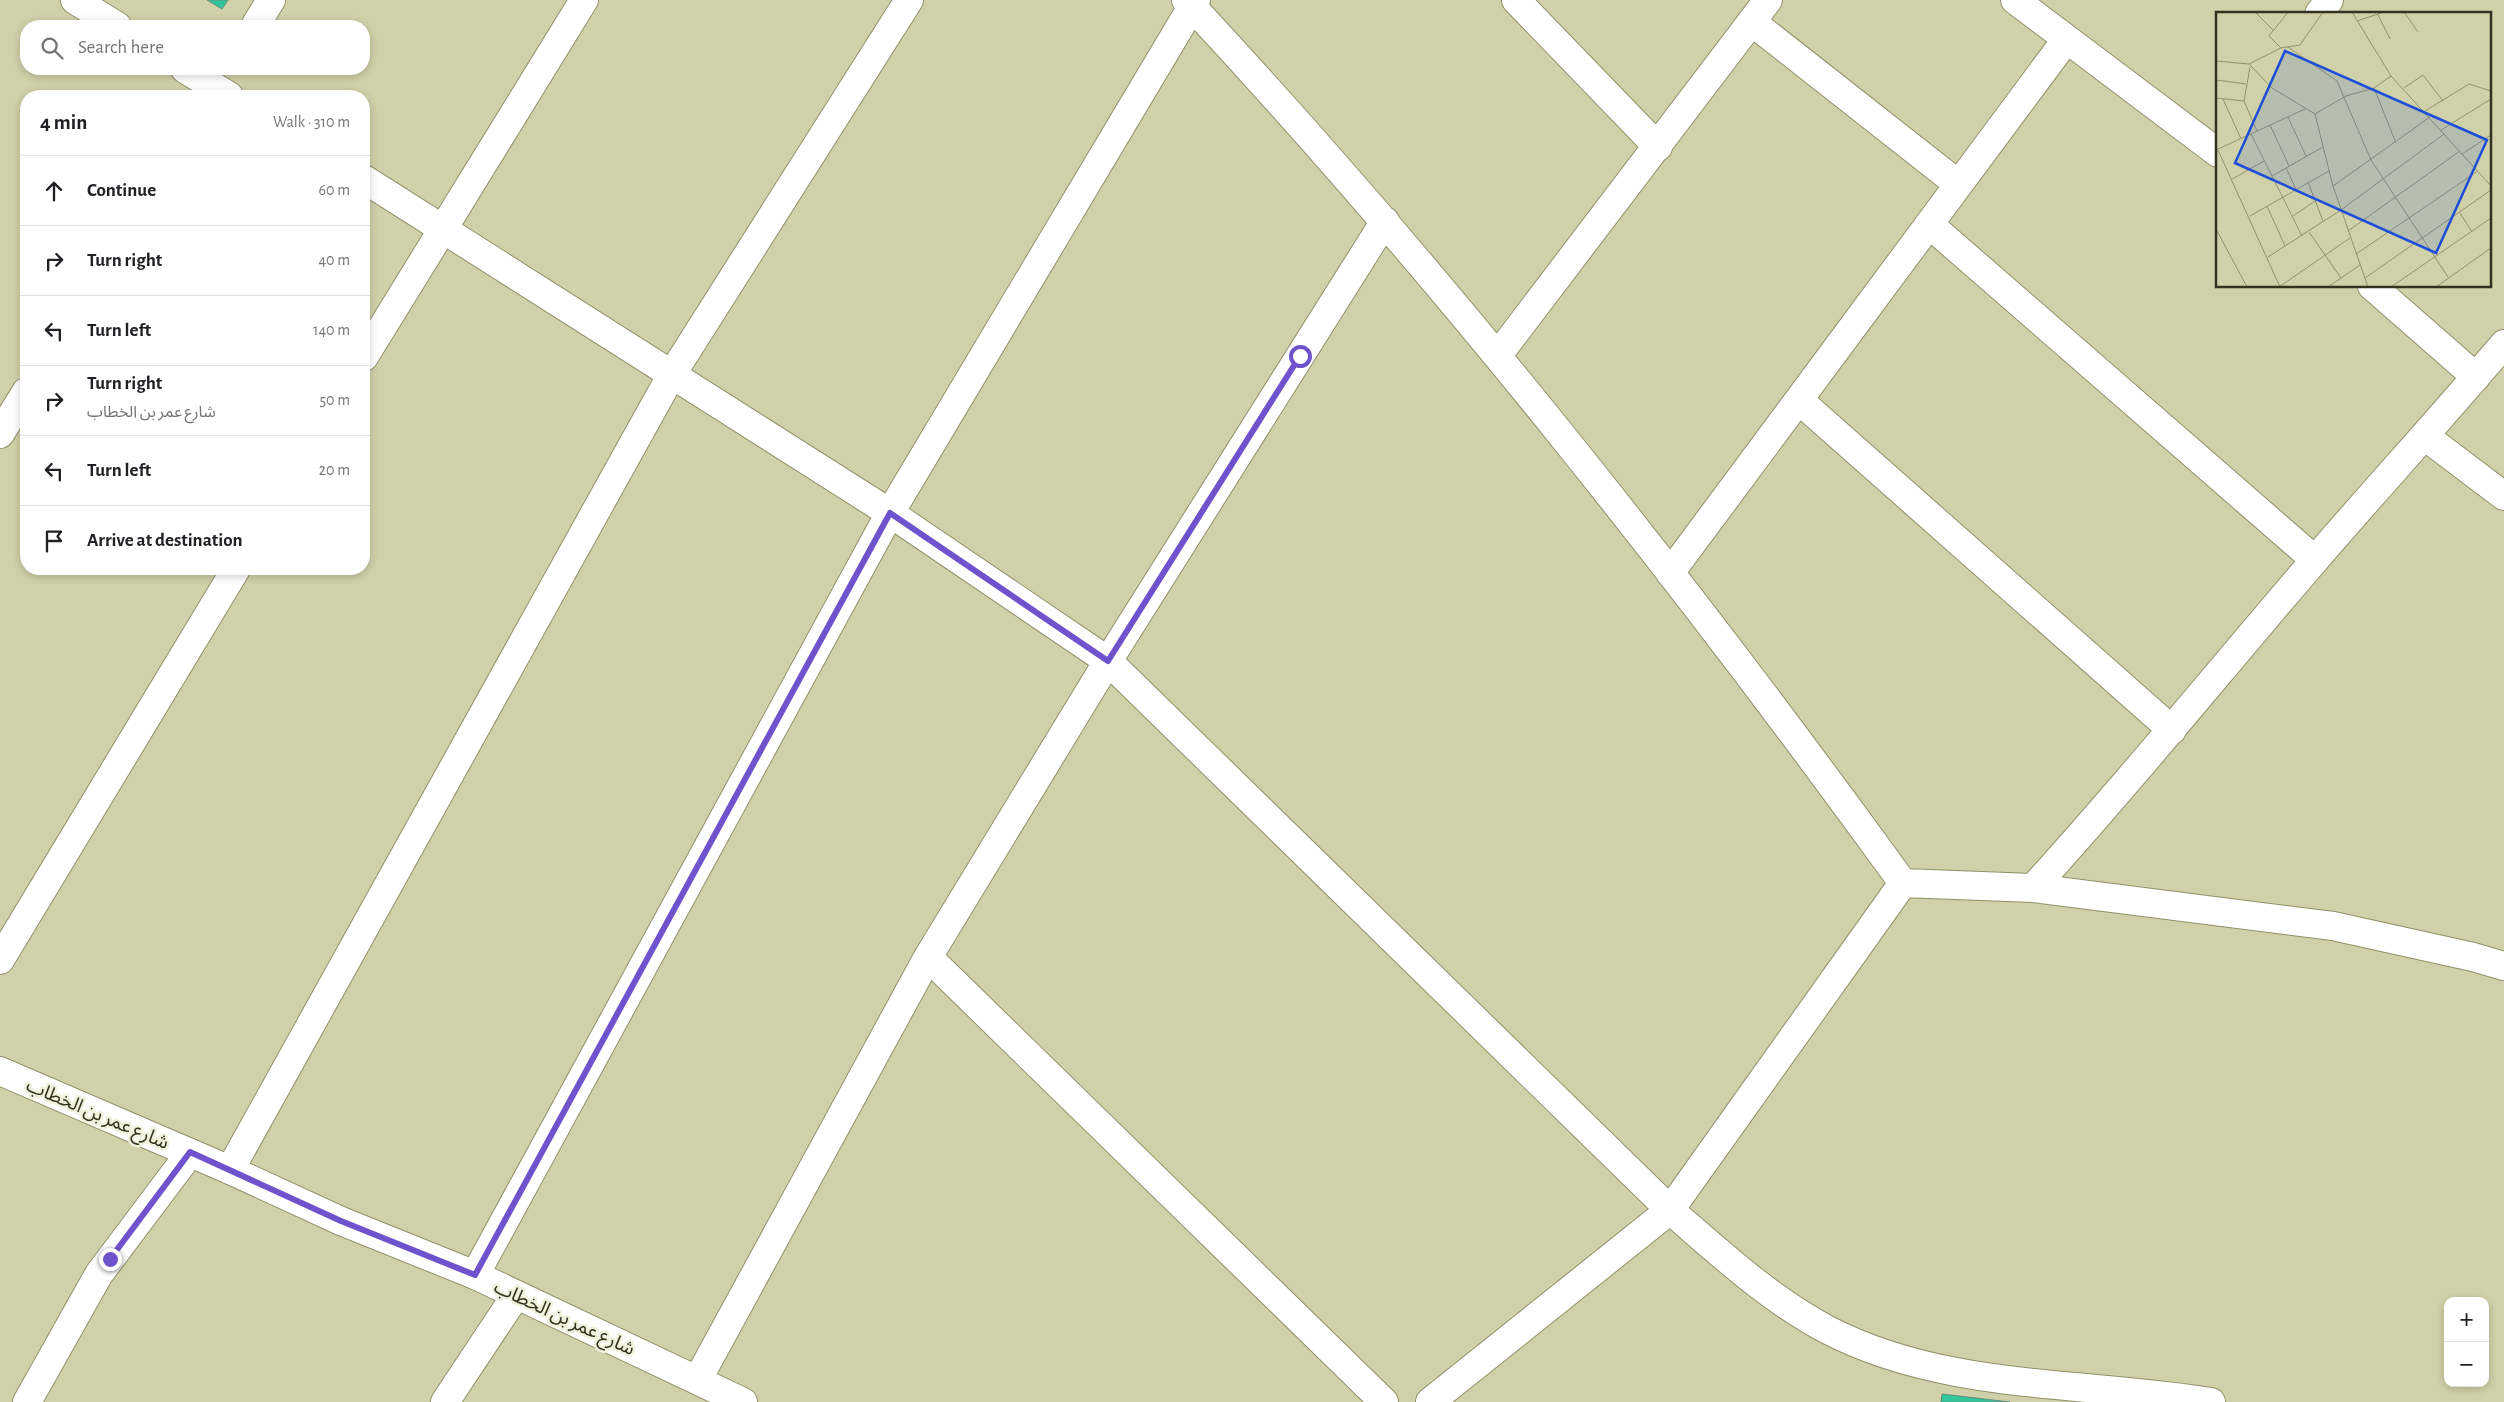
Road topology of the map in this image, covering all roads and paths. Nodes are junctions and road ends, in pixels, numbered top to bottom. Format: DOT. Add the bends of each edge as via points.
graph roads {
  1 [pos="75,0"];
  2 [pos="271,0"];
  3 [pos="584,0"];
  4 [pos="909,0"];
  5 [pos="1516,0"];
  6 [pos="1768,0"];
  7 [pos="2016,0"];
  8 [pos="2329,0"];
  9 [pos="1191,2"];
  10 [pos="2320,12"];
  11 [pos="107,20"];
  12 [pos="259,20"];
  13 [pos="1752,22"];
  14 [pos="2066,40"];
  15 [pos="197,75"];
  16 [pos="222,88"];
  17 [pos="1658,147"];
  18 [pos="2216,151"];
  19 [pos="370,183"];
  20 [pos="1958,184"];
  21 [pos="1385,221"];
  22 [pos="1929,224"];
  23 [pos="442,228"];
  24 [pos="2374,288"];
  25 [pos="2504,344"];
  26 [pos="370,348"];
  27 [pos="1498,355"];
  28 [pos="672,374"];
  29 [pos="2476,377"];
  30 [pos="1800,401"];
  31 [pos="20,402"];
  32 [pos="0,434"];
  33 [pos="2426,437"];
  34 [pos="2504,496"];
  35 [pos="890,513"];
  36 [pos="2315,560"];
  37 [pos="1670,573"];
  38 [pos="232,575"];
  39 [pos="1108,661"];
  40 [pos="2172,730"];
  41 [pos="1903,882"];
  42 [pos="2033,888"];
  43 [pos="928,958"];
  44 [pos="0,960"];
  45 [pos="2504,966"];
  46 [pos="0,1071"];
  47 [pos="190,1152"];
  48 [pos="230,1170"];
  49 [pos="1670,1210"];
  50 [pos="475,1275"];
  51 [pos="516,1294"];
  52 [pos="698,1379"];
  53 [pos="27,1402"];
  54 [pos="445,1402"];
  55 [pos="743,1402"];
  56 [pos="1384,1402"];
  57 [pos="1430,1402"];
  58 [pos="2211,1402"];
  1 -- 11 [label="street"];
  2 -- 12 [label="street"];
  3 -- 23 [label="street"];
  4 -- 28 [label="street"];
  5 -- 17 [label="street"];
  6 -- 13 [label="street"];
  7 -- 14 [label="street"];
  8 -- 10 [label="street"];
  9 -- 21 [label="street"];
  9 -- 35 [label="street"];
  13 -- 17 [label="street"];
  13 -- 20 [label="street"];
  14 -- 18 [label="street"];
  14 -- 20 [label="street"];
  15 -- 16 [label="street"];
  17 -- 27 [label="street"];
  19 -- 23 [label="street"];
  20 -- 22 [label="street"];
  21 -- 27 [label="street"];
  21 -- 39 [label="street"];
  22 -- 30 [label="street"];
  22 -- 36 [label="street"];
  23 -- 26 [label="street"];
  23 -- 28 [label="street"];
  24 -- 29 [label="street"];
  25 -- 29 [label="street"];
  27 -- 37 [label="street"];
  28 -- 35 [label="street"];
  28 -- 48 [label="street"];
  29 -- 33 [label="street"];
  30 -- 37 [label="street"];
  30 -- 40 [label="street"];
  31 -- 32 [label="street"];
  33 -- 34 [label="street"];
  33 -- 36 [label="street"];
  35 -- 39 [label="street"];
  35 -- 50 [label="street"];
  36 -- 40 [label="street"];
  37 -- 41 [label="street" via="1789,726"];
  38 -- 44 [label="street"];
  39 -- 43 [label="street"];
  39 -- 49 [label="street"];
  40 -- 42 [label="street"];
  41 -- 42 [label="street"];
  41 -- 49 [label="street"];
  42 -- 45 [label="street" via="2333,926"];
  43 -- 52 [label="street"];
  43 -- 56 [label="street"];
  46 -- 47 [label="street, شارع عمر بن الخطاب"];
  47 -- 48 [label="street, شارع عمر بن الخطاب"];
  47 -- 53 [label="street" via="99,1274"];
  48 -- 50 [label="street, شارع عمر بن الخطاب" via="341,1221"];
  49 -- 57 [label="street"];
  49 -- 58 [label="street" via="1764,1290 1827,1329 1895,1358 1974,1375"];
  50 -- 51 [label="street, شارع عمر بن الخطاب"];
  51 -- 52 [label="street, شارع عمر بن الخطاب"];
  51 -- 54 [label="street"];
  52 -- 55 [label="street, شارع عمر بن الخطاب"];
}
